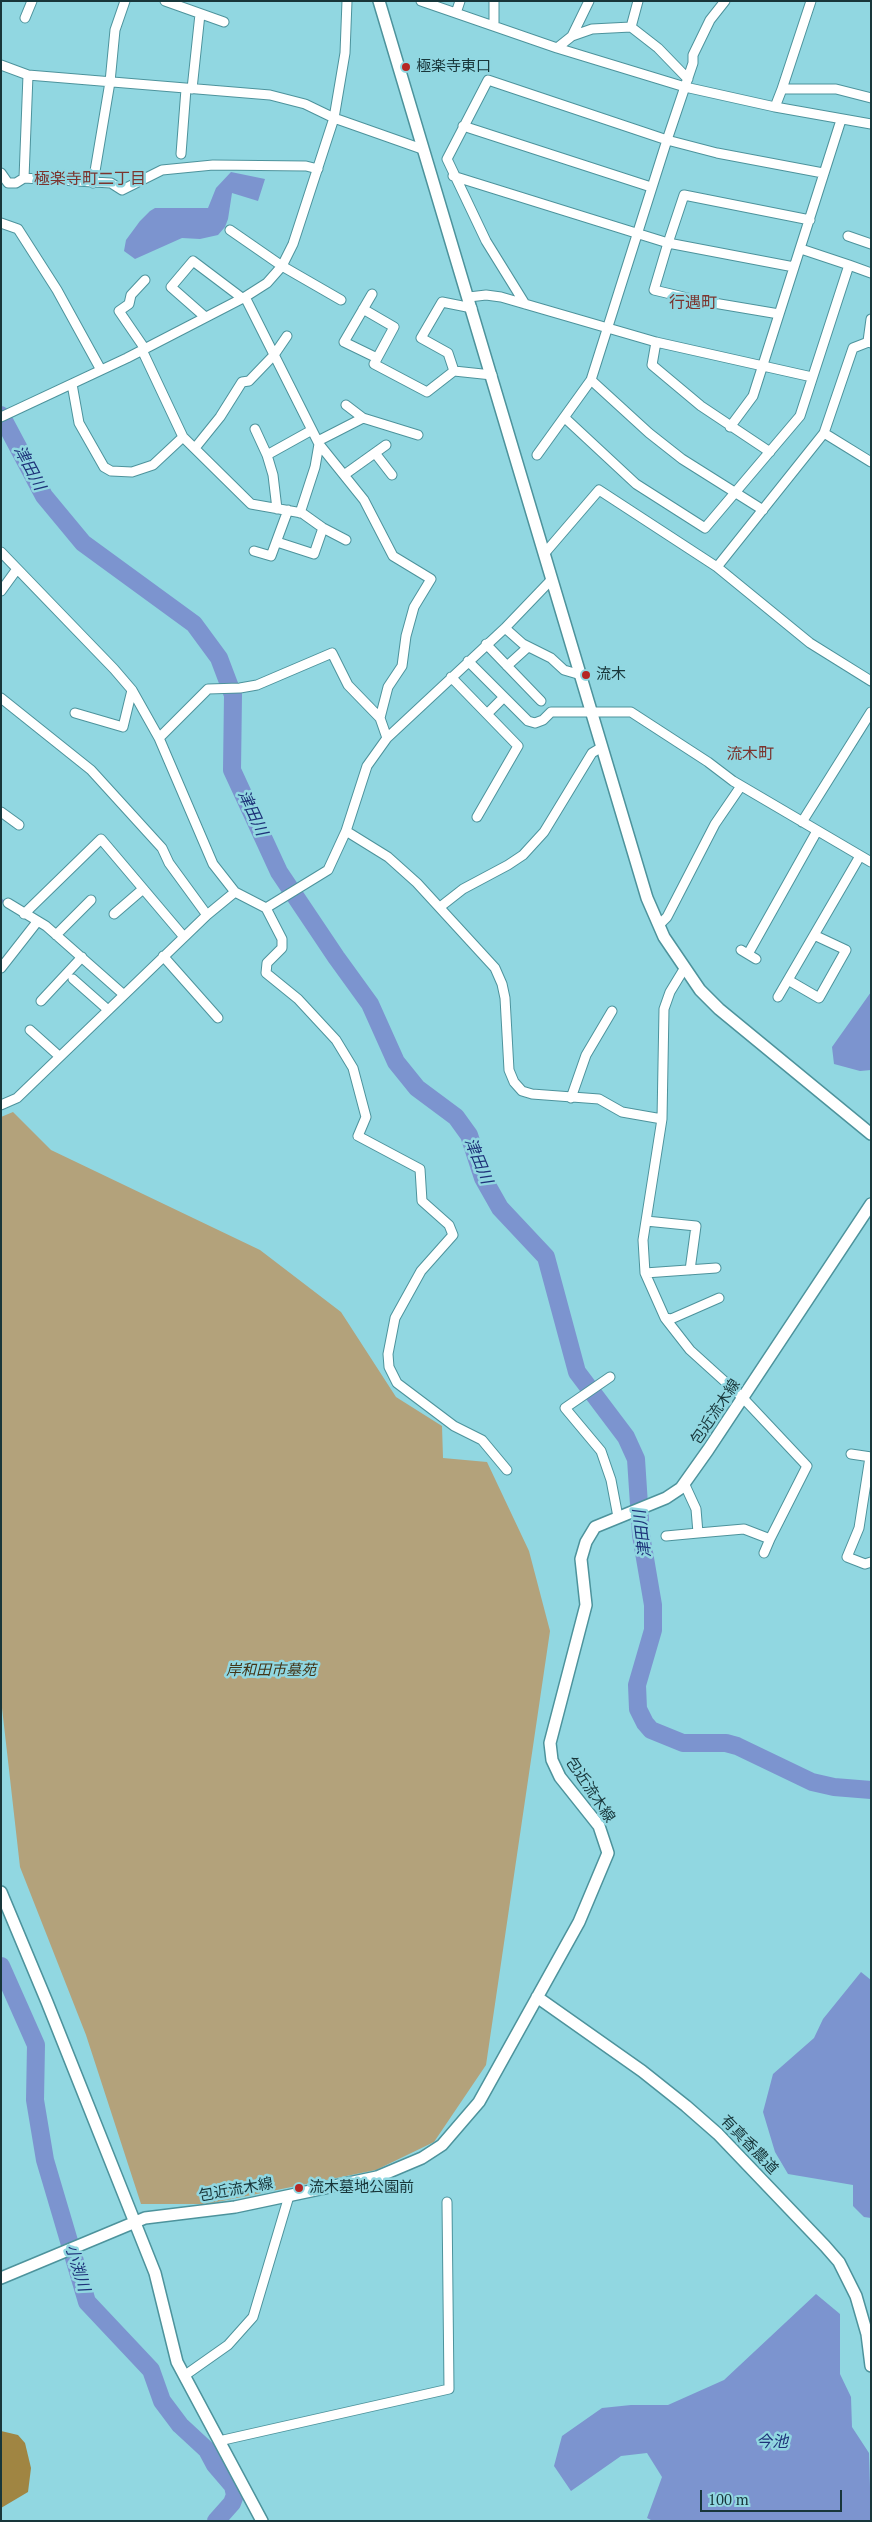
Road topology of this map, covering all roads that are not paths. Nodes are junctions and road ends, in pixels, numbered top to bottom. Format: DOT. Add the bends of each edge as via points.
graph roads {
  1 [pos="32,1"];
  2 [pos="125,1"];
  3 [pos="164,1"];
  4 [pos="347,1"];
  5 [pos="379,1"];
  6 [pos="421,1"];
  7 [pos="460,1"];
  8 [pos="494,1"];
  9 [pos="589,1"];
  10 [pos="638,1"];
  11 [pos="725,1"];
  12 [pos="812,1"];
  13 [pos="456,13"];
  14 [pos="200,14"];
  15 [pos="25,18"];
  16 [pos="224,22"];
  17 [pos="494,25"];
  18 [pos="631,26"];
  19 [pos="572,36"];
  20 [pos="557,48"];
  21 [pos="1,65"];
  22 [pos="28,74"];
  23 [pos="110,82"];
  24 [pos="686,83"];
  25 [pos="189,89"];
  26 [pos="782,89"];
  27 [pos="871,98"];
  28 [pos="775,108"];
  29 [pos="334,118"];
  30 [pos="841,120"];
  31 [pos="871,124"];
  32 [pos="463,126"];
  33 [pos="667,140"];
  34 [pos="422,149"];
  35 [pos="180,154"];
  36 [pos="318,169"];
  37 [pos="1,173"];
  38 [pos="823,173"];
  39 [pos="453,176"];
  40 [pos="24,178"];
  41 [pos="93,183"];
  42 [pos="651,187"];
  43 [pos="810,220"];
  44 [pos="1,223"];
  45 [pos="230,230"];
  46 [pos="637,234"];
  47 [pos="848,236"];
  48 [pos="668,243"];
  49 [pos="871,244"];
  50 [pos="801,249"];
  51 [pos="849,265"];
  52 [pos="282,266"];
  53 [pos="794,267"];
  54 [pos="871,273"];
  55 [pos="145,280"];
  56 [pos="372,294"];
  57 [pos="243,297"];
  58 [pos="341,300"];
  59 [pos="471,303"];
  60 [pos="525,304"];
  61 [pos="363,309"];
  62 [pos="779,314"];
  63 [pos="204,316"];
  64 [pos="871,319"];
  65 [pos="608,328"];
  66 [pos="287,336"];
  67 [pos="656,342"];
  68 [pos="870,342"];
  69 [pos="144,349"];
  70 [pos="274,355"];
  71 [pos="377,358"];
  72 [pos="763,364"];
  73 [pos="101,370"];
  74 [pos="454,371"];
  75 [pos="492,375"];
  76 [pos="812,377"];
  77 [pos="591,380"];
  78 [pos="72,384"];
  79 [pos="346,405"];
  80 [pos="1,417"];
  81 [pos="363,418"];
  82 [pos="565,418"];
  83 [pos="730,428"];
  84 [pos="254,429"];
  85 [pos="312,430"];
  86 [pos="824,433"];
  87 [pos="418,435"];
  88 [pos="183,437"];
  89 [pos="318,442"];
  90 [pos="386,445"];
  91 [pos="195,448"];
  92 [pos="770,452"];
  93 [pos="375,453"];
  94 [pos="537,454"];
  95 [pos="267,455"];
  96 [pos="871,462"];
  97 [pos="344,475"];
  98 [pos="392,475"];
  99 [pos="736,493"];
  100 [pos="277,509"];
  101 [pos="288,510"];
  102 [pos="763,510"];
  103 [pos="300,513"];
  104 [pos="323,528"];
  105 [pos="346,540"];
  106 [pos="277,542"];
  107 [pos="254,551"];
  108 [pos="1,552"];
  109 [pos="544,554"];
  110 [pos="717,567"];
  111 [pos="17,568"];
  112 [pos="552,579"];
  113 [pos="1,591"];
  114 [pos="505,628"];
  115 [pos="486,644"];
  116 [pos="528,647"];
  117 [pos="468,660"];
  118 [pos="507,666"];
  119 [pos="581,675"];
  120 [pos="452,676"];
  121 [pos="871,681"];
  122 [pos="132,690"];
  123 [pos="504,697"];
  124 [pos="1,698"];
  125 [pos="541,701"];
  126 [pos="592,712"];
  127 [pos="871,712"];
  128 [pos="75,713"];
  129 [pos="487,714"];
  130 [pos="380,718"];
  131 [pos="159,738"];
  132 [pos="388,738"];
  133 [pos="602,747"];
  134 [pos="741,786"];
  135 [pos="1,812"];
  136 [pos="477,817"];
  137 [pos="802,822"];
  138 [pos="19,825"];
  139 [pos="346,831"];
  140 [pos="817,831"];
  141 [pos="860,856"];
  142 [pos="871,862"];
  143 [pos="143,889"];
  144 [pos="235,892"];
  145 [pos="90,900"];
  146 [pos="8,903"];
  147 [pos="440,907"];
  148 [pos="266,908"];
  149 [pos="24,914"];
  150 [pos="114,914"];
  151 [pos="207,915"];
  152 [pos="37,922"];
  153 [pos="659,925"];
  154 [pos="56,935"];
  155 [pos="814,935"];
  156 [pos="184,936"];
  157 [pos="748,954"];
  158 [pos="163,956"];
  159 [pos="82,957"];
  160 [pos="1,968"];
  161 [pos="684,968"];
  162 [pos="73,980"];
  163 [pos="788,980"];
  164 [pos="123,994"];
  165 [pos="778,997"];
  166 [pos="41,1001"];
  167 [pos="107,1009"];
  168 [pos="612,1011"];
  169 [pos="218,1018"];
  170 [pos="30,1030"];
  171 [pos="59,1056"];
  172 [pos="571,1098"];
  173 [pos="1,1105"];
  174 [pos="662,1119"];
  175 [pos="871,1134"];
  176 [pos="871,1204"];
  177 [pos="646,1221"];
  178 [pos="716,1268"];
  179 [pos="690,1270"];
  180 [pos="645,1272"];
  181 [pos="719,1298"];
  182 [pos="665,1318"];
  183 [pos="610,1377"];
  184 [pos="743,1398"];
  185 [pos="851,1454"];
  186 [pos="871,1457"];
  187 [pos="507,1470"];
  188 [pos="684,1483"];
  189 [pos="868,1487"];
  190 [pos="622,1516"];
  191 [pos="698,1533"];
  192 [pos="666,1536"];
  193 [pos="770,1539"];
  194 [pos="764,1552"];
  195 [pos="871,1562"];
  196 [pos="1,1892"];
  197 [pos="537,1997"];
  198 [pos="289,2196"];
  199 [pos="447,2202"];
  200 [pos="134,2222"];
  201 [pos="1,2278"];
  202 [pos="871,2366"];
  203 [pos="184,2376"];
  204 [pos="219,2440"];
  205 [pos="262,2521"];
  1 -- 15 [label="street"];
  2 -- 23 [label="street" via="115,30"];
  3 -- 14 [label="street"];
  4 -- 29 [label="street" via="345,53"];
  5 -- 34 [label="street"];
  6 -- 13 [label="street"];
  7 -- 13 [label="street"];
  8 -- 17 [label="street"];
  9 -- 19 [label="street"];
  10 -- 18 [label="street"];
  11 -- 24 [label="street" via="710,20 693,55"];
  12 -- 26 [label="street"];
  13 -- 17 [label="street"];
  14 -- 16 [label="street"];
  14 -- 25 [label="street"];
  17 -- 20 [label="street"];
  18 -- 19 [label="street" via="592,29"];
  18 -- 24 [label="street" via="658,48"];
  19 -- 20 [label="street"];
  20 -- 24 [label="street"];
  21 -- 22 [label="street"];
  22 -- 23 [label="street"];
  22 -- 40 [label="street"];
  23 -- 25 [label="street"];
  23 -- 41 [label="street"];
  24 -- 28 [label="street"];
  24 -- 33 [label="street"];
  25 -- 29 [label="street" via="270,95 305,104"];
  25 -- 35 [label="street"];
  26 -- 27 [label="street" via="836,89"];
  26 -- 28 [label="street"];
  28 -- 30 [label="street"];
  29 -- 34 [label="street"];
  29 -- 36 [label="street"];
  30 -- 31 [label="street"];
  30 -- 38 [label="street"];
  32 -- 33 [label="street" via="488,80"];
  32 -- 39 [label="street" via="447,159"];
  32 -- 42 [label="street"];
  33 -- 38 [label="street"];
  33 -- 42 [label="street"];
  34 -- 59 [label="street"];
  36 -- 41 [label="street" via="306,166 213,165 162,170 122,190 111,183"];
  36 -- 52 [label="street" via="293,244"];
  37 -- 40 [label="street" via="8,183"];
  38 -- 43 [label="street"];
  39 -- 46 [label="street"];
  39 -- 60 [label="street" via="486,241"];
  40 -- 41 [label="street"];
  42 -- 46 [label="street"];
  43 -- 48 [label="street" via="684,195"];
  43 -- 50 [label="street"];
  44 -- 73 [label="street" via="18,229 58,290"];
  45 -- 52 [label="street"];
  46 -- 48 [label="street"];
  46 -- 65 [label="street"];
  47 -- 49 [label="street"];
  48 -- 53 [label="street"];
  48 -- 62 [label="street" via="654,290"];
  50 -- 51 [label="street"];
  50 -- 53 [label="street"];
  51 -- 54 [label="street"];
  51 -- 76 [label="street"];
  52 -- 57 [label="street" via="267,283"];
  52 -- 58 [label="street"];
  53 -- 62 [label="street"];
  55 -- 69 [label="street" via="130,295 130,304 119,311"];
  56 -- 61 [label="street"];
  57 -- 63 [label="street"];
  57 -- 63 [label="street" via="193,260 171,287"];
  57 -- 70 [label="street"];
  59 -- 60 [label="street" via="486,295"];
  59 -- 74 [label="street" via="442,302 421,338 448,353"];
  59 -- 75 [label="street"];
  60 -- 65 [label="street"];
  61 -- 71 [label="street" via="394,327"];
  61 -- 71 [label="street" via="344,342"];
  62 -- 72 [label="street"];
  63 -- 69 [label="street"];
  64 -- 68 [label="street"];
  65 -- 67 [label="street"];
  65 -- 77 [label="street"];
  66 -- 70 [label="street"];
  67 -- 72 [label="street"];
  67 -- 83 [label="street" via="652,365"];
  68 -- 86 [label="street" via="853,348"];
  69 -- 73 [label="street"];
  69 -- 88 [label="street"];
  70 -- 85 [label="street"];
  70 -- 91 [label="street" via="249,381 242,382"];
  71 -- 74 [label="street" via="374,364 427,392"];
  72 -- 76 [label="street"];
  72 -- 83 [label="street" via="753,396"];
  73 -- 78 [label="street"];
  74 -- 75 [label="street"];
  75 -- 109 [label="street"];
  76 -- 92 [label="street" via="800,416"];
  77 -- 82 [label="street"];
  77 -- 99 [label="street" via="669,448"];
  78 -- 80 [label="street"];
  78 -- 88 [label="street" via="79,422 104,467 111,471 132,472 153,465"];
  79 -- 81 [label="street"];
  81 -- 87 [label="street"];
  81 -- 89 [label="street"];
  82 -- 94 [label="street"];
  82 -- 99 [label="street" via="636,484 705,528"];
  83 -- 92 [label="street"];
  84 -- 95 [label="street"];
  85 -- 89 [label="street"];
  85 -- 95 [label="street"];
  86 -- 96 [label="street"];
  86 -- 102 [label="street"];
  88 -- 91 [label="street"];
  89 -- 97 [label="street"];
  89 -- 103 [label="street" via="315,467"];
  90 -- 93 [label="street"];
  91 -- 100 [label="street" via="251,504"];
  92 -- 99 [label="street"];
  93 -- 97 [label="street"];
  93 -- 98 [label="street"];
  95 -- 100 [label="street"];
  97 -- 130 [label="street" via="364,500 393,556 431,580 414,607 402,666 388,687"];
  99 -- 102 [label="street"];
  100 -- 101 [label="street"];
  101 -- 103 [label="street"];
  101 -- 106 [label="street"];
  102 -- 110 [label="street"];
  103 -- 104 [label="street"];
  104 -- 105 [label="street"];
  104 -- 106 [label="street" via="314,554"];
  106 -- 107 [label="street" via="272,556"];
  108 -- 111 [label="street"];
  109 -- 110 [label="street" via="599,490"];
  109 -- 112 [label="street"];
  110 -- 121 [label="street" via="810,644"];
  111 -- 113 [label="street"];
  111 -- 122 [label="street"];
  112 -- 114 [label="street"];
  112 -- 119 [label="street"];
  114 -- 115 [label="street"];
  114 -- 116 [label="street"];
  115 -- 117 [label="street"];
  115 -- 118 [label="street"];
  116 -- 118 [label="street"];
  116 -- 119 [label="street" via="551,658 564,670"];
  117 -- 120 [label="street"];
  117 -- 123 [label="street"];
  118 -- 125 [label="street"];
  119 -- 126 [label="street"];
  120 -- 129 [label="street"];
  120 -- 132 [label="street"];
  122 -- 128 [label="street" via="123,727"];
  122 -- 131 [label="street"];
  123 -- 126 [label="street" via="528,721 535,723 551,712"];
  123 -- 129 [label="street"];
  124 -- 151 [label="street" via="91,770 162,848 169,863"];
  126 -- 133 [label="street"];
  126 -- 134 [label="street" via="631,712"];
  127 -- 137 [label="street"];
  129 -- 136 [label="street" via="518,746"];
  130 -- 131 [label="street" via="348,685 332,653 257,685 208,689"];
  130 -- 132 [label="street"];
  131 -- 144 [label="street" via="213,864"];
  132 -- 139 [label="street" via="367,766"];
  133 -- 147 [label="street" via="592,753 544,832 523,855 463,888"];
  133 -- 153 [label="street" via="647,898"];
  134 -- 137 [label="street"];
  134 -- 153 [label="street" via="715,824 667,917"];
  135 -- 138 [label="street"];
  137 -- 140 [label="street"];
  139 -- 147 [label="street" via="388,857"];
  139 -- 148 [label="street" via="332,865"];
  140 -- 141 [label="street"];
  140 -- 157 [label="street"];
  141 -- 142 [label="street"];
  141 -- 155 [label="street"];
  143 -- 149 [label="street" via="101,839"];
  143 -- 150 [label="street"];
  143 -- 156 [label="street"];
  144 -- 148 [label="street"];
  144 -- 151 [label="street"];
  145 -- 154 [label="street"];
  146 -- 149 [label="street"];
  147 -- 172 [label="street" via="494,968 502,984 509,1070 514,1082 522,1091 532,1094"];
  148 -- 187 [label="street" via="282,939 282,948 267,963 266,973 298,999 336,1040 353,1068 366,1117 358,1136 420,1169 422,1201 449,1225 453,1235 421,1272 395,1318 388,1354 392,1375 397,1383 454,1426 482,1440"];
  149 -- 152 [label="street"];
  151 -- 156 [label="street"];
  152 -- 154 [label="street"];
  152 -- 160 [label="street"];
  153 -- 161 [label="street"];
  154 -- 159 [label="street"];
  155 -- 163 [label="street"];
  155 -- 163 [label="street" via="846,950 819,998"];
  156 -- 158 [label="street"];
  158 -- 164 [label="street"];
  158 -- 169 [label="street"];
  159 -- 164 [label="street"];
  159 -- 166 [label="street"];
  161 -- 174 [label="street" via="664,1009"];
  161 -- 175 [label="street" via="719,1009"];
  162 -- 167 [label="street"];
  163 -- 165 [label="street"];
  164 -- 167 [label="street"];
  167 -- 171 [label="street"];
  168 -- 172 [label="street" via="586,1055"];
  170 -- 171 [label="street"];
  171 -- 173 [label="street" via="17,1098"];
  172 -- 174 [label="street" via="598,1099 622,1112"];
  174 -- 177 [label="street"];
  176 -- 184 [label="street, 包近流木線"];
  177 -- 179 [label="street" via="696,1226"];
  177 -- 180 [label="street" via="642,1251"];
  178 -- 179 [label="street"];
  179 -- 180 [label="street"];
  180 -- 182 [label="street"];
  181 -- 182 [label="street" via="671,1319"];
  182 -- 184 [label="street" via="690,1350"];
  183 -- 190 [label="street" via="565,1408 601,1451"];
  184 -- 188 [label="street, 包近流木線"];
  184 -- 193 [label="street" via="807,1466"];
  185 -- 186 [label="street"];
  186 -- 189 [label="street"];
  188 -- 190 [label="street, 包近流木線" via="666,1498"];
  188 -- 191 [label="street" via="696,1509"];
  189 -- 195 [label="street" via="859,1528 847,1557 865,1564"];
  190 -- 197 [label="street, 包近流木線" via="595,1527 586,1542 581,1558 586,1605 550,1743 552,1760 560,1777 599,1826 608,1853 579,1922"];
  191 -- 192 [label="street"];
  191 -- 193 [label="street" via="744,1529"];
  193 -- 194 [label="street"];
  196 -- 200 [label="street"];
  197 -- 198 [label="street, 包近流木線" via="479,2102 442,2145 422,2158 378,2176"];
  197 -- 202 [label="street, 有真香農道" via="686,2106 718,2134 825,2246 839,2262 856,2296 867,2334"];
  198 -- 200 [label="street, 包近流木線"];
  198 -- 203 [label="street" via="254,2318 228,2345"];
  199 -- 204 [label="street" via="449,2389"];
  200 -- 201 [label="street, 包近流木線"];
  200 -- 203 [label="street" via="155,2273 177,2362"];
  203 -- 204 [label="street"];
  204 -- 205 [label="street"];
}
